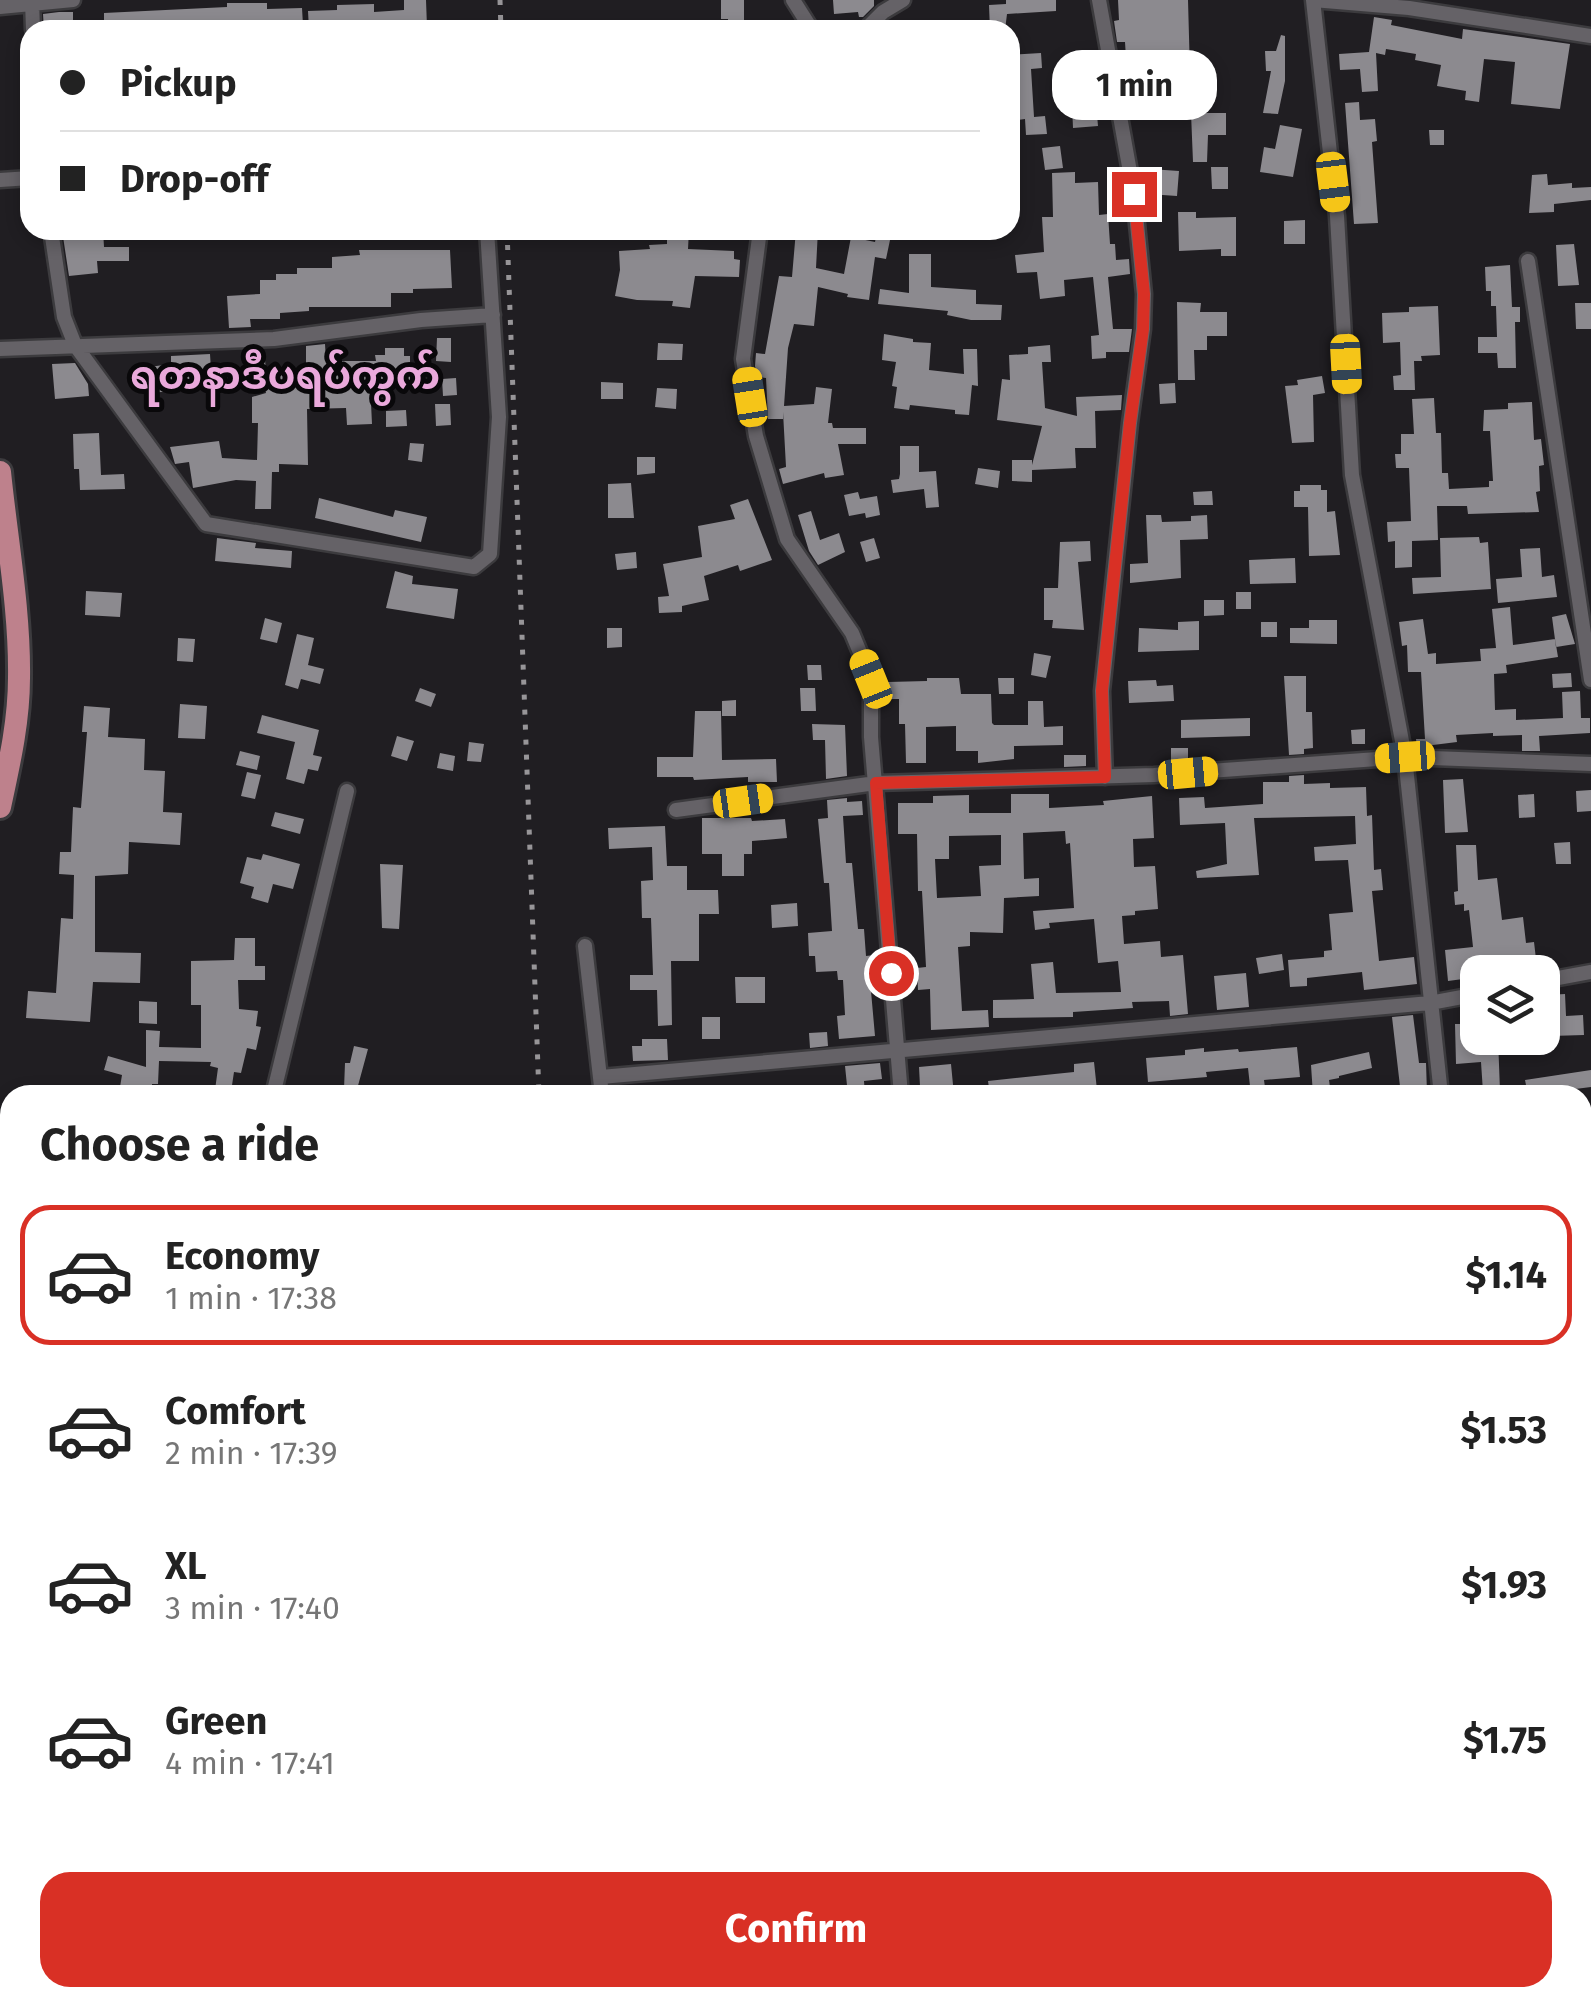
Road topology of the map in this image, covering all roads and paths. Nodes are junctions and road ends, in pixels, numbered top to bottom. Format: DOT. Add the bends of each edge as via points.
graph roads {
  1 [pos="73,0"];
  2 [pos="903,0"];
  3 [pos="1099,0"];
  4 [pos="32,2"];
  5 [pos="0,7"];
  6 [pos="875,20"];
  7 [pos="1591,36"];
  8 [pos="52,240"];
  9 [pos="488,240"];
  10 [pos="759,240"];
  11 [pos="1528,260"];
  12 [pos="493,316"];
  13 [pos="75,345"];
  14 [pos="0,349"];
  15 [pos="0,472"];
  16 [pos="1591,680"];
  17 [pos="1405,757"];
  18 [pos="1591,764"];
  19 [pos="1105,777"];
  20 [pos="876,783"];
  21 [pos="347,791"];
  22 [pos="0,807"];
  23 [pos="676,810"];
  24 [pos="586,946"];
  25 [pos="1591,972"];
  26 [pos="1560,978"];
  27 [pos="1460,997"];
  28 [pos="1430,1003"];
  29 [pos="897,1048"];
  30 [pos="601,1077"];
  31 [pos="275,1085"];
  32 [pos="601,1085"];
  33 [pos="899,1085"];
  34 [pos="1440,1085"];
  1 -- 4 [label="street"];
  2 -- 6 [label="street"];
  3 -- 19 [label="street" via="1134,194 1144,294 1102,690"];
  4 -- 5 [label="street"];
  7 -- 17 [label="street" via="1313,0 1337,216 1352,474"];
  8 -- 13 [label="street"];
  9 -- 12 [label="street"];
  10 -- 20 [label="street" via="743,358 756,436 788,539 852,633 871,679"];
  11 -- 16 [label="street"];
  12 -- 13 [label="street" via="274,339"];
  12 -- 13 [label="street" via="498,417 490,554 474,566 206,524"];
  13 -- 14 [label="street"];
  15 -- 22 [label="main road" via="19,677"];
  17 -- 18 [label="street"];
  17 -- 19 [label="street"];
  17 -- 28 [label="street"];
  19 -- 20 [label="street"];
  20 -- 23 [label="street"];
  20 -- 29 [label="street"];
  21 -- 31 [label="street"];
  24 -- 30 [label="street"];
  25 -- 26 [label="street"];
  27 -- 28 [label="street"];
  28 -- 29 [label="street"];
  28 -- 34 [label="street"];
  29 -- 30 [label="street"];
  29 -- 33 [label="street"];
  30 -- 32 [label="street"];
}
